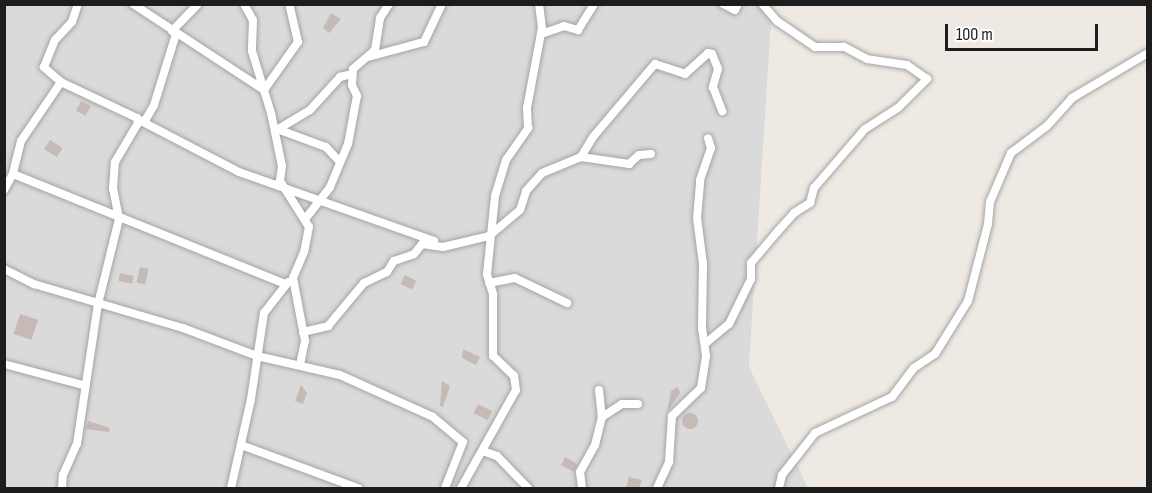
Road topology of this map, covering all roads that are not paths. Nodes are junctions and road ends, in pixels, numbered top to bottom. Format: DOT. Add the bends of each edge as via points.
graph roads {
  1 [pos="78,4"];
  2 [pos="133,4"];
  3 [pos="198,4"];
  4 [pos="244,4"];
  5 [pos="289,4"];
  6 [pos="389,4"];
  7 [pos="442,4"];
  8 [pos="539,4"];
  9 [pos="594,4"];
  10 [pos="723,4"];
  11 [pos="738,4"];
  12 [pos="762,4"];
  13 [pos="174,32"];
  14 [pos="541,34"];
  15 [pos="1148,52"];
  16 [pos="368,57"];
  17 [pos="352,74"];
  18 [pos="61,82"];
  19 [pos="264,90"];
  20 [pos="722,111"];
  21 [pos="140,122"];
  22 [pos="276,130"];
  23 [pos="708,138"];
  24 [pos="651,154"];
  25 [pos="580,157"];
  26 [pos="339,161"];
  27 [pos="13,174"];
  28 [pos="282,186"];
  29 [pos="4,190"];
  30 [pos="321,199"];
  31 [pos="306,218"];
  32 [pos="119,219"];
  33 [pos="489,236"];
  34 [pos="454,245"];
  35 [pos="4,269"];
  36 [pos="293,278"];
  37 [pos="489,283"];
  38 [pos="285,284"];
  39 [pos="567,303"];
  40 [pos="98,304"];
  41 [pos="303,333"];
  42 [pos="706,343"];
  43 [pos="257,356"];
  44 [pos="4,364"];
  45 [pos="300,364"];
  46 [pos="83,385"];
  47 [pos="599,390"];
  48 [pos="638,404"];
  49 [pos="602,417"];
  50 [pos="241,445"];
  51 [pos="483,450"];
  52 [pos="62,489"];
  53 [pos="231,489"];
  54 [pos="358,489"];
  55 [pos="445,489"];
  56 [pos="461,489"];
  57 [pos="528,489"];
  58 [pos="582,489"];
  59 [pos="657,489"];
  60 [pos="779,489"];
  1 -- 18 [label="street" via="44,65"];
  2 -- 13 [label="street"];
  3 -- 13 [label="street"];
  4 -- 19 [label="street" via="253,20 252,51"];
  5 -- 19 [label="street" via="299,39"];
  6 -- 16 [label="street" via="378,26 378,45"];
  7 -- 16 [label="street" via="424,42"];
  8 -- 14 [label="street"];
  9 -- 14 [label="street" via="578,30 564,26"];
  10 -- 11 [label="street" via="735,10"];
  12 -- 42 [label="street" via="777,21 815,47 844,47 867,59 907,65 927,79 899,107 865,129 814,188 810,203 794,213 751,263 751,279 729,324"];
  13 -- 19 [label="street"];
  13 -- 21 [label="street" via="154,105"];
  14 -- 33 [label="street" via="527,108 528,128 506,160"];
  15 -- 60 [label="street" via="1072,98 1047,126 1011,153 990,202 968,302 935,354 914,368 892,397 815,433 782,475"];
  16 -- 17 [label="street" via="357,62"];
  17 -- 22 [label="street" via="340,77 310,110"];
  17 -- 26 [label="street" via="357,99 348,144"];
  18 -- 21 [label="street"];
  18 -- 27 [label="street" via="21,141"];
  19 -- 22 [label="street"];
  20 -- 25 [label="street" via="713,87 718,69 712,54 708,53 685,74 655,64"];
  21 -- 28 [label="street" via="184,141 210,159"];
  21 -- 32 [label="street" via="115,162 113,189"];
  22 -- 26 [label="street" via="327,147"];
  22 -- 28 [label="street"];
  23 -- 42 [label="street" via="711,148 700,180 697,218 704,272 702,328"];
  24 -- 25 [label="street" via="639,155 629,164"];
  25 -- 33 [label="street" via="542,173 526,191 520,210"];
  26 -- 30 [label="street"];
  27 -- 29 [label="street"];
  27 -- 32 [label="street" via="79,198"];
  28 -- 30 [label="street"];
  28 -- 31 [label="street"];
  30 -- 31 [label="street"];
  30 -- 34 [label="street" via="406,232"];
  31 -- 36 [label="street" via="309,236"];
  32 -- 38 [label="street" via="155,229"];
  32 -- 40 [label="street"];
  33 -- 34 [label="street"];
  33 -- 37 [label="street"];
  34 -- 41 [label="street" via="422,244 414,254 394,261 387,272 364,283 328,326"];
  35 -- 40 [label="street" via="34,284"];
  36 -- 38 [label="street"];
  36 -- 41 [label="street"];
  37 -- 39 [label="street" via="515,278"];
  37 -- 51 [label="street" via="495,321 493,356 517,381 516,390"];
  38 -- 43 [label="street" via="264,312"];
  40 -- 43 [label="street" via="183,328"];
  40 -- 46 [label="street"];
  41 -- 45 [label="street"];
  42 -- 59 [label="street" via="701,388 673,412 669,462"];
  43 -- 45 [label="street"];
  43 -- 50 [label="street"];
  44 -- 46 [label="street"];
  45 -- 55 [label="street" via="340,375 429,415 461,438 463,446"];
  46 -- 52 [label="street" via="77,444 63,475"];
  47 -- 49 [label="street"];
  48 -- 49 [label="street" via="622,404"];
  49 -- 58 [label="street" via="595,446 580,472"];
  50 -- 53 [label="street"];
  50 -- 54 [label="street"];
  51 -- 56 [label="street"];
  51 -- 57 [label="street" via="497,456"];
}
